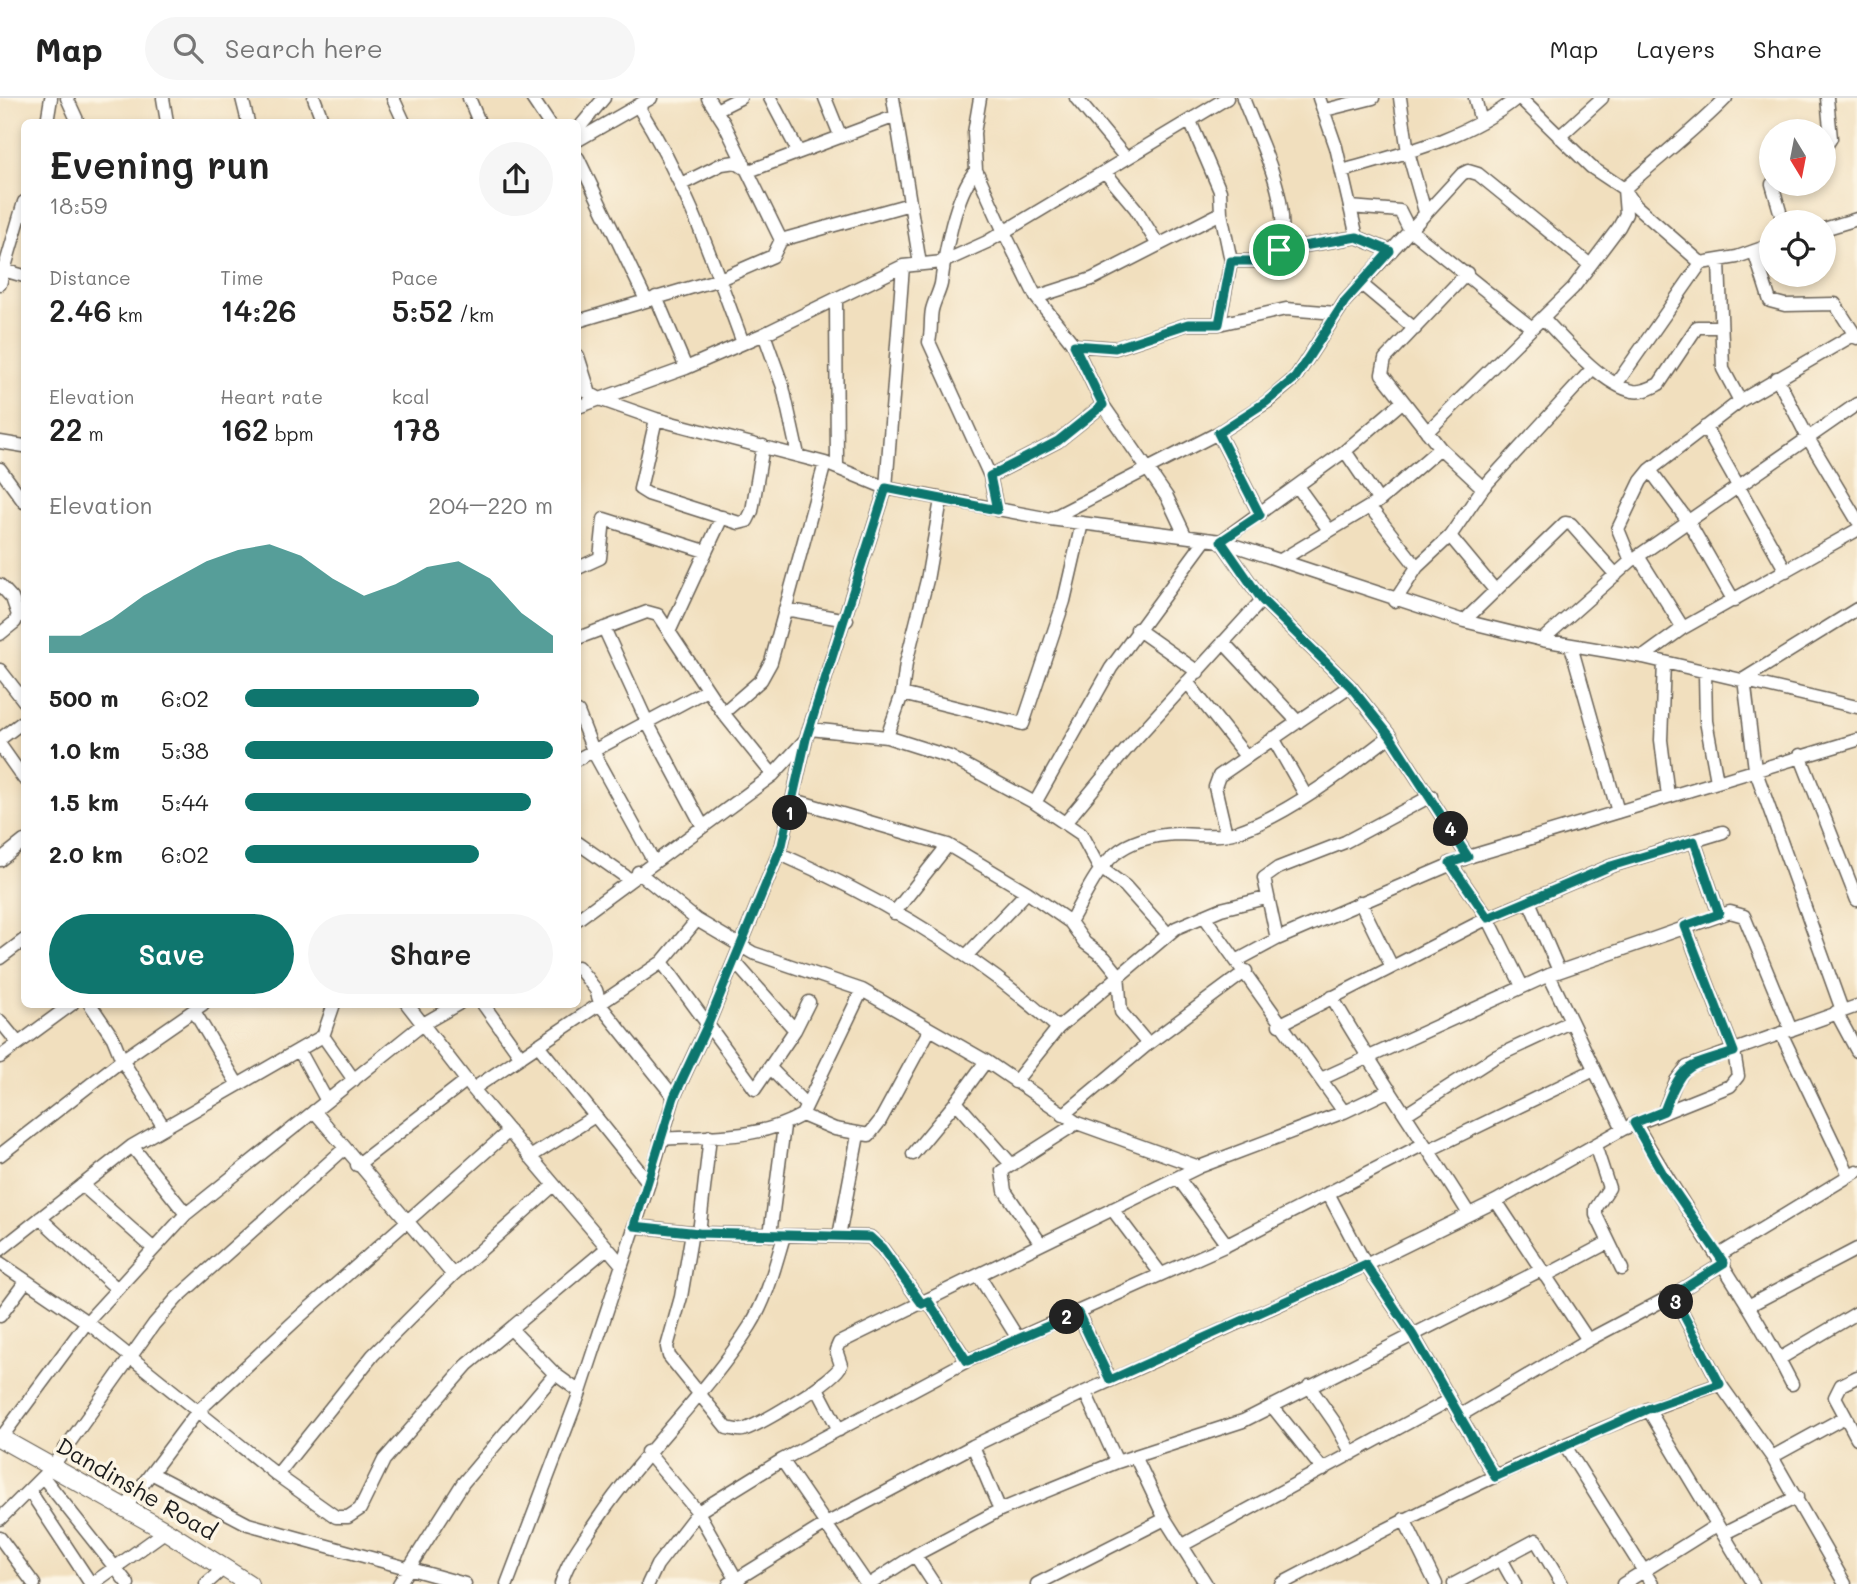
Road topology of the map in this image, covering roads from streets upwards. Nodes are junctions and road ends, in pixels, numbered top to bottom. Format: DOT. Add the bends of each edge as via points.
graph roads {
  1 [pos="51,98"];
  2 [pos="67,98"];
  3 [pos="163,98"];
  4 [pos="242,98"];
  5 [pos="314,98"];
  6 [pos="393,98"];
  7 [pos="468,98"];
  8 [pos="532,98"];
  9 [pos="604,98"];
  10 [pos="651,98"];
  11 [pos="708,98"];
  12 [pos="740,98"];
  13 [pos="769,98"];
  14 [pos="825,98"];
  15 [pos="893,98"];
  16 [pos="980,98"];
  17 [pos="1076,98"];
  18 [pos="1243,98"];
  19 [pos="1319,98"];
  20 [pos="1373,98"];
  21 [pos="1400,98"];
  22 [pos="1475,98"];
  23 [pos="1518,98"];
  24 [pos="1602,98"];
  25 [pos="1726,98"];
  26 [pos="1827,98"];
  27 [pos="1220,100"];
  28 [pos="638,106"];
  29 [pos="716,110"];
  30 [pos="1325,110"];
  31 [pos="896,116"];
  32 [pos="48,119"];
  33 [pos="77,119"];
  34 [pos="166,119"];
  35 [pos="247,119"];
  36 [pos="322,119"];
  37 [pos="403,119"];
  38 [pos="478,119"];
  39 [pos="546,119"];
  40 [pos="1829,119"];
  41 [pos="1190,121"];
  42 [pos="1481,122"];
  43 [pos="581,125"];
  44 [pos="839,135"];
  45 [pos="1559,137"];
  46 [pos="581,138"];
  47 [pos="798,151"];
  48 [pos="1408,152"];
  49 [pos="1125,157"];
  50 [pos="581,164"];
  51 [pos="976,170"];
  52 [pos="1342,170"];
  53 [pos="749,171"];
  54 [pos="1105,172"];
  55 [pos="682,184"];
  56 [pos="1624,189"];
  57 [pos="910,204"];
  58 [pos="1350,207"];
  59 [pos="21,211"];
  60 [pos="1425,212"];
  61 [pos="1221,213"];
  62 [pos="1857,219"];
  63 [pos="1836,225"];
  64 [pos="1409,229"];
  65 [pos="1004,232"];
  66 [pos="1357,237"];
  67 [pos="781,240"];
  68 [pos="1158,246"];
  69 [pos="1279,250"];
  70 [pos="1759,250"];
  71 [pos="1390,251"];
  72 [pos="1754,251"];
  73 [pos="1231,261"];
  74 [pos="1719,261"];
  75 [pos="943,262"];
  76 [pos="920,264"];
  77 [pos="1589,264"];
  78 [pos="1701,264"];
  79 [pos="903,266"];
  80 [pos="2,270"];
  81 [pos="1467,273"];
  82 [pos="21,275"];
  83 [pos="720,279"];
  84 [pos="1360,283"];
  85 [pos="0,284"];
  86 [pos="1036,297"];
  87 [pos="651,299"];
  88 [pos="836,300"];
  89 [pos="1336,313"];
  90 [pos="1543,318"];
  91 [pos="581,320"];
  92 [pos="1219,324"];
  93 [pos="1721,327"];
  94 [pos="1532,328"];
  95 [pos="1415,329"];
  96 [pos="764,334"];
  97 [pos="1856,336"];
  98 [pos="743,343"];
  99 [pos="1074,345"];
  100 [pos="581,363"];
  101 [pos="686,368"];
  102 [pos="1593,369"];
  103 [pos="1777,378"];
  104 [pos="1617,383"];
  105 [pos="581,389"];
  106 [pos="596,397"];
  107 [pos="1740,401"];
  108 [pos="1402,402"];
  109 [pos="1857,404"];
  110 [pos="581,405"];
  111 [pos="1103,405"];
  112 [pos="656,419"];
  113 [pos="1704,426"];
  114 [pos="1427,432"];
  115 [pos="1218,433"];
  116 [pos="1808,438"];
  117 [pos="0,442"];
  118 [pos="21,446"];
  119 [pos="763,446"];
  120 [pos="1440,448"];
  121 [pos="1345,450"];
  122 [pos="797,455"];
  123 [pos="831,465"];
  124 [pos="0,470"];
  125 [pos="1145,470"];
  126 [pos="1650,470"];
  127 [pos="990,476"];
  128 [pos="1739,485"];
  129 [pos="1297,486"];
  130 [pos="886,488"];
  131 [pos="1483,488"];
  132 [pos="21,498"];
  133 [pos="941,500"];
  134 [pos="1375,504"];
  135 [pos="997,510"];
  136 [pos="1260,515"];
  137 [pos="722,517"];
  138 [pos="1050,519"];
  139 [pos="1857,520"];
  140 [pos="1688,521"];
  141 [pos="1082,523"];
  142 [pos="1329,530"];
  143 [pos="1857,530"];
  144 [pos="1185,535"];
  145 [pos="1450,536"];
  146 [pos="1206,539"];
  147 [pos="1221,541"];
  148 [pos="705,551"];
  149 [pos="1634,558"];
  150 [pos="1281,560"];
  151 [pos="581,567"];
  152 [pos="1417,567"];
  153 [pos="1786,571"];
  154 [pos="1616,575"];
  155 [pos="0,585"];
  156 [pos="1494,589"];
  157 [pos="1262,600"];
  158 [pos="1395,601"];
  159 [pos="1734,601"];
  160 [pos="1857,608"];
  161 [pos="785,609"];
  162 [pos="846,620"];
  163 [pos="1464,621"];
  164 [pos="604,628"];
  165 [pos="1684,628"];
  166 [pos="1138,629"];
  167 [pos="669,632"];
  168 [pos="0,634"];
  169 [pos="581,637"];
  170 [pos="1542,640"];
  171 [pos="1223,642"];
  172 [pos="1571,646"];
  173 [pos="1643,657"];
  174 [pos="1664,662"];
  175 [pos="0,670"];
  176 [pos="1198,672"];
  177 [pos="1705,673"];
  178 [pos="1744,680"];
  179 [pos="1187,682"];
  180 [pos="1350,686"];
  181 [pos="707,690"];
  182 [pos="902,694"];
  183 [pos="21,697"];
  184 [pos="1857,707"];
  185 [pos="723,713"];
  186 [pos="581,720"];
  187 [pos="1298,722"];
  188 [pos="21,723"];
  189 [pos="648,724"];
  190 [pos="808,734"];
  191 [pos="1390,736"];
  192 [pos="887,737"];
  193 [pos="1273,738"];
  194 [pos="0,739"];
  195 [pos="1857,740"];
  196 [pos="0,745"];
  197 [pos="594,753"];
  198 [pos="1245,755"];
  199 [pos="1800,755"];
  200 [pos="581,758"];
  201 [pos="1755,769"];
  202 [pos="21,775"];
  203 [pos="773,775"];
  204 [pos="1717,781"];
  205 [pos="1306,796"];
  206 [pos="1431,796"];
  207 [pos="1668,796"];
  208 [pos="794,800"];
  209 [pos="1035,803"];
  210 [pos="1618,812"];
  211 [pos="1065,823"];
  212 [pos="702,825"];
  213 [pos="1723,832"];
  214 [pos="1226,834"];
  215 [pos="1694,841"];
  216 [pos="21,843"];
  217 [pos="581,845"];
  218 [pos="948,845"];
  219 [pos="778,853"];
  220 [pos="1468,857"];
  221 [pos="0,860"];
  222 [pos="653,860"];
  223 [pos="1450,863"];
  224 [pos="1100,868"];
  225 [pos="634,876"];
  226 [pos="1027,892"];
  227 [pos="1266,898"];
  228 [pos="1857,900"];
  229 [pos="1530,901"];
  230 [pos="1360,902"];
  231 [pos="894,913"];
  232 [pos="1719,914"];
  233 [pos="1205,916"];
  234 [pos="581,917"];
  235 [pos="1488,918"];
  236 [pos="698,920"];
  237 [pos="1070,922"];
  238 [pos="1685,926"];
  239 [pos="1168,934"];
  240 [pos="1277,939"];
  241 [pos="21,942"];
  242 [pos="740,946"];
  243 [pos="966,956"];
  244 [pos="0,958"];
  245 [pos="1238,960"];
  246 [pos="734,961"];
  247 [pos="662,962"];
  248 [pos="1391,965"];
  249 [pos="581,971"];
  250 [pos="1246,971"];
  251 [pos="1554,973"];
  252 [pos="1118,974"];
  253 [pos="1522,986"];
  254 [pos="862,990"];
  255 [pos="1332,997"];
  256 [pos="809,1002"];
  257 [pos="601,1006"];
  258 [pos="1857,1006"];
  259 [pos="66,1008"];
  260 [pos="93,1008"];
  261 [pos="199,1008"];
  262 [pos="333,1008"];
  263 [pos="410,1008"];
  264 [pos="451,1008"];
  265 [pos="486,1008"];
  266 [pos="1839,1011"];
  267 [pos="0,1021"];
  268 [pos="1570,1022"];
  269 [pos="423,1024"];
  270 [pos="708,1024"];
  271 [pos="1279,1025"];
  272 [pos="1058,1028"];
  273 [pos="930,1029"];
  274 [pos="795,1030"];
  275 [pos="1786,1032"];
  276 [pos="323,1036"];
  277 [pos="18,1043"];
  278 [pos="1148,1044"];
  279 [pos="538,1045"];
  280 [pos="299,1050"];
  281 [pos="1857,1051"];
  282 [pos="1734,1052"];
  283 [pos="0,1057"];
  284 [pos="522,1057"];
  285 [pos="122,1060"];
  286 [pos="1368,1060"];
  287 [pos="986,1061"];
  288 [pos="770,1068"];
  289 [pos="1594,1070"];
  290 [pos="1321,1079"];
  291 [pos="354,1080"];
  292 [pos="1015,1082"];
  293 [pos="470,1084"];
  294 [pos="238,1085"];
  295 [pos="1391,1090"];
  296 [pos="674,1097"];
  297 [pos="327,1101"];
  298 [pos="956,1102"];
  299 [pos="804,1110"];
  300 [pos="314,1111"];
  301 [pos="1664,1111"];
  302 [pos="1344,1112"];
  303 [pos="1406,1114"];
  304 [pos="1063,1115"];
  305 [pos="595,1116"];
  306 [pos="1077,1123"];
  307 [pos="163,1126"];
  308 [pos="783,1126"];
  309 [pos="1629,1126"];
  310 [pos="509,1131"];
  311 [pos="858,1135"];
  312 [pos="710,1136"];
  313 [pos="660,1139"];
  314 [pos="1595,1145"];
  315 [pos="132,1146"];
  316 [pos="1427,1147"];
  317 [pos="344,1149"];
  318 [pos="913,1154"];
  319 [pos="0,1155"];
  320 [pos="530,1157"];
  321 [pos="1011,1164"];
  322 [pos="357,1165"];
  323 [pos="1199,1167"];
  324 [pos="1853,1173"];
  325 [pos="1178,1178"];
  326 [pos="649,1183"];
  327 [pos="82,1185"];
  328 [pos="554,1185"];
  329 [pos="1328,1193"];
  330 [pos="1496,1201"];
  331 [pos="1112,1209"];
  332 [pos="186,1214"];
  333 [pos="1469,1214"];
  334 [pos="40,1218"];
  335 [pos="407,1220"];
  336 [pos="634,1226"];
  337 [pos="696,1233"];
  338 [pos="769,1235"];
  339 [pos="784,1236"];
  340 [pos="839,1236"];
  341 [pos="1609,1242"];
  342 [pos="1041,1244"];
  343 [pos="1227,1245"];
  344 [pos="607,1248"];
  345 [pos="154,1249"];
  346 [pos="1857,1249"];
  347 [pos="0,1250"];
  348 [pos="1721,1259"];
  349 [pos="0,1263"];
  350 [pos="622,1265"];
  351 [pos="1366,1265"];
  352 [pos="1622,1269"];
  353 [pos="1543,1273"];
  354 [pos="1161,1274"];
  355 [pos="453,1275"];
  356 [pos="979,1276"];
  357 [pos="26,1281"];
  358 [pos="116,1288"];
  359 [pos="1673,1295"];
  360 [pos="925,1302"];
  361 [pos="1748,1306"];
  362 [pos="1078,1313"];
  363 [pos="1857,1313"];
  364 [pos="0,1316"];
  365 [pos="87,1322"];
  366 [pos="511,1329"];
  367 [pos="1413,1335"];
  368 [pos="1017,1337"];
  369 [pos="1588,1340"];
  370 [pos="130,1359"];
  371 [pos="1779,1359"];
  372 [pos="967,1361"];
  373 [pos="555,1374"];
  374 [pos="1857,1377"];
  375 [pos="1110,1380"];
  376 [pos="1720,1384"];
  377 [pos="1792,1384"];
  378 [pos="1309,1386"];
  379 [pos="817,1388"];
  380 [pos="580,1392"];
  381 [pos="700,1392"];
  382 [pos="1085,1392"];
  383 [pos="1450,1400"];
  384 [pos="1272,1406"];
  385 [pos="1648,1409"];
  386 [pos="197,1412"];
  387 [pos="1460,1416"];
  388 [pos="1845,1417"];
  389 [pos="839,1430"];
  390 [pos="1,1438"];
  391 [pos="1857,1438"];
  392 [pos="974,1446"];
  393 [pos="1565,1446"];
  394 [pos="647,1452"];
  395 [pos="1352,1454"];
  396 [pos="1135,1456"];
  397 [pos="1772,1457"];
  398 [pos="782,1460"];
  399 [pos="1117,1462"];
  400 [pos="1323,1471"];
  401 [pos="48,1472"];
  402 [pos="151,1473"];
  403 [pos="277,1475"];
  404 [pos="1495,1477"];
  405 [pos="29,1490"];
  406 [pos="1797,1497"];
  407 [pos="125,1508"];
  408 [pos="1000,1510"];
  409 [pos="698,1512"];
  410 [pos="0,1519"];
  411 [pos="1165,1519"];
  412 [pos="1404,1520"];
  413 [pos="826,1524"];
  414 [pos="1720,1529"];
  415 [pos="166,1531"];
  416 [pos="0,1538"];
  417 [pos="1181,1546"];
  418 [pos="915,1555"];
  419 [pos="1501,1559"];
  420 [pos="115,1568"];
  421 [pos="224,1568"];
  422 [pos="1643,1570"];
  423 [pos="408,1571"];
  424 [pos="735,1582"];
  425 [pos="34,1584"];
  426 [pos="91,1584"];
  427 [pos="128,1584"];
  428 [pos="206,1584"];
  429 [pos="248,1584"];
  430 [pos="399,1584"];
  431 [pos="465,1584"];
  432 [pos="507,1584"];
  433 [pos="561,1584"];
  434 [pos="648,1584"];
  435 [pos="868,1584"];
  436 [pos="934,1584"];
  437 [pos="1037,1584"];
  438 [pos="1206,1584"];
  439 [pos="1281,1584"];
  440 [pos="1436,1584"];
  441 [pos="1454,1584"];
  442 [pos="1515,1584"];
  443 [pos="1562,1584"];
  444 [pos="1623,1584"];
  445 [pos="1652,1584"];
  446 [pos="1753,1584"];
  447 [pos="1845,1584"];
  1 -- 32 [label="street"];
  2 -- 33 [label="street"];
  3 -- 34 [label="street"];
  4 -- 35 [label="street"];
  5 -- 36 [label="street"];
  6 -- 37 [label="street"];
  7 -- 38 [label="street"];
  8 -- 39 [label="street"];
  9 -- 43 [label="street"];
  10 -- 28 [label="street"];
  11 -- 29 [label="street"];
  12 -- 29 [label="street"];
  13 -- 47 [label="street"];
  14 -- 44 [label="street"];
  15 -- 31 [label="street"];
  16 -- 51 [label="street" via="974,133"];
  17 -- 49 [label="street"];
  18 -- 69 [label="street" via="1281,203"];
  19 -- 30 [label="street"];
  20 -- 30 [label="street"];
  21 -- 48 [label="street"];
  22 -- 42 [label="street"];
  23 -- 42 [label="street"];
  23 -- 45 [label="street"];
  24 -- 45 [label="street"];
  25 -- 56 [label="street"];
  26 -- 40 [label="street"];
  27 -- 41 [label="street"];
  28 -- 46 [label="street"];
  28 -- 55 [label="street"];
  29 -- 53 [label="street"];
  30 -- 52 [label="street"];
  31 -- 44 [label="street"];
  31 -- 57 [label="street"];
  41 -- 49 [label="street"];
  41 -- 61 [label="street" via="1220,191"];
  42 -- 48 [label="street"];
  44 -- 47 [label="street"];
  45 -- 56 [label="street"];
  47 -- 53 [label="street"];
  48 -- 52 [label="street"];
  48 -- 60 [label="street"];
  49 -- 54 [label="street"];
  50 -- 87 [label="street"];
  51 -- 65 [label="street"];
  51 -- 75 [label="street" via="964,191"];
  52 -- 58 [label="street"];
  53 -- 55 [label="street" via="735,162 722,164"];
  53 -- 67 [label="street"];
  54 -- 65 [label="street"];
  54 -- 68 [label="street" via="1147,224"];
  55 -- 83 [label="street"];
  56 -- 77 [label="street" via="1626,215"];
  56 -- 78 [label="street" via="1636,206"];
  57 -- 67 [label="street"];
  57 -- 76 [label="street"];
  58 -- 64 [label="street" via="1400,211"];
  58 -- 66 [label="street"];
  59 -- 80 [label="street"];
  60 -- 64 [label="street"];
  60 -- 77 [label="street" via="1462,174 1473,171"];
  61 -- 68 [label="street"];
  61 -- 73 [label="street"];
  62 -- 63 [label="street"];
  64 -- 71 [label="street"];
  64 -- 81 [label="street"];
  65 -- 75 [label="street"];
  65 -- 86 [label="street"];
  66 -- 69 [label="street"];
  66 -- 71 [label="street"];
  67 -- 83 [label="street" via="773,256"];
  68 -- 86 [label="street" via="1093,279"];
  69 -- 73 [label="street" via="1260,261"];
  70 -- 72 [label="street"];
  71 -- 84 [label="street"];
  72 -- 74 [label="street"];
  72 -- 97 [label="street" via="1770,301 1835,304"];
  73 -- 92 [label="street"];
  74 -- 78 [label="street"];
  74 -- 93 [label="street"];
  75 -- 76 [label="street"];
  75 -- 127 [label="street" via="929,342"];
  76 -- 79 [label="street"];
  77 -- 90 [label="street"];
  78 -- 104 [label="street"];
  79 -- 88 [label="street"];
  79 -- 130 [label="street"];
  80 -- 82 [label="street"];
  80 -- 85 [label="street"];
  81 -- 94 [label="street"];
  81 -- 95 [label="street"];
  83 -- 87 [label="street"];
  83 -- 98 [label="street"];
  84 -- 89 [label="street"];
  84 -- 95 [label="street"];
  86 -- 99 [label="street"];
  87 -- 91 [label="street"];
  87 -- 101 [label="street"];
  88 -- 96 [label="street"];
  88 -- 123 [label="street"];
  89 -- 92 [label="street" via="1286,309"];
  89 -- 115 [label="street" via="1295,378"];
  90 -- 94 [label="street"];
  90 -- 102 [label="street"];
  92 -- 99 [label="street" via="1188,324 1115,348"];
  93 -- 104 [label="street" via="1697,327 1659,384 1630,391"];
  93 -- 107 [label="street" via="1726,378"];
  94 -- 114 [label="street"];
  95 -- 108 [label="street" via="1381,366"];
  96 -- 98 [label="street"];
  96 -- 122 [label="street" via="783,387"];
  97 -- 103 [label="street"];
  98 -- 101 [label="street"];
  99 -- 111 [label="street"];
  100 -- 106 [label="street"];
  101 -- 106 [label="street"];
  102 -- 104 [label="street"];
  102 -- 131 [label="street"];
  103 -- 107 [label="street"];
  103 -- 116 [label="street"];
  105 -- 106 [label="street"];
  106 -- 110 [label="street"];
  106 -- 112 [label="street"];
  107 -- 113 [label="street"];
  108 -- 114 [label="street"];
  108 -- 121 [label="street"];
  109 -- 116 [label="street"];
  111 -- 125 [label="street"];
  111 -- 127 [label="street" via="1058,441"];
  112 -- 119 [label="street"];
  112 -- 137 [label="street" via="640,489"];
  113 -- 126 [label="street"];
  113 -- 128 [label="street"];
  114 -- 120 [label="street"];
  115 -- 125 [label="street"];
  115 -- 136 [label="street"];
  116 -- 128 [label="street"];
  116 -- 139 [label="street"];
  117 -- 118 [label="street"];
  119 -- 122 [label="street"];
  119 -- 137 [label="street" via="750,518 739,523"];
  120 -- 131 [label="street"];
  120 -- 134 [label="street"];
  121 -- 129 [label="street"];
  121 -- 134 [label="street"];
  122 -- 123 [label="street"];
  123 -- 130 [label="street"];
  123 -- 161 [label="street"];
  124 -- 132 [label="street"];
  125 -- 138 [label="street"];
  125 -- 144 [label="street" via="1167,497"];
  126 -- 140 [label="street"];
  126 -- 149 [label="street" via="1618,529"];
  127 -- 135 [label="street"];
  128 -- 140 [label="street"];
  128 -- 153 [label="street"];
  129 -- 136 [label="street"];
  129 -- 142 [label="street"];
  130 -- 133 [label="street"];
  130 -- 162 [label="street"];
  131 -- 145 [label="street"];
  133 -- 135 [label="street"];
  133 -- 182 [label="street"];
  134 -- 142 [label="street"];
  134 -- 152 [label="street"];
  135 -- 138 [label="street"];
  136 -- 147 [label="street"];
  137 -- 148 [label="street"];
  138 -- 141 [label="street"];
  140 -- 149 [label="street"];
  140 -- 159 [label="street"];
  141 -- 144 [label="street"];
  141 -- 182 [label="street" via="1064,601 1023,724"];
  142 -- 150 [label="street"];
  143 -- 153 [label="street"];
  144 -- 146 [label="street"];
  145 -- 152 [label="street"];
  145 -- 156 [label="street"];
  146 -- 147 [label="street"];
  146 -- 166 [label="street"];
  147 -- 150 [label="street"];
  147 -- 157 [label="street"];
  148 -- 151 [label="street" via="604,519 600,558"];
  148 -- 167 [label="street"];
  149 -- 154 [label="street"];
  149 -- 165 [label="street"];
  150 -- 158 [label="street"];
  152 -- 158 [label="street"];
  153 -- 159 [label="street"];
  154 -- 156 [label="street" via="1571,524 1565,523"];
  154 -- 170 [label="street"];
  155 -- 168 [label="street" via="12,598 18,615"];
  156 -- 163 [label="street"];
  157 -- 171 [label="street"];
  157 -- 180 [label="street"];
  158 -- 163 [label="street"];
  159 -- 165 [label="street"];
  160 -- 178 [label="street"];
  161 -- 162 [label="street"];
  161 -- 185 [label="street" via="771,662 761,680"];
  162 -- 190 [label="street"];
  163 -- 170 [label="street"];
  164 -- 167 [label="street" via="653,612"];
  164 -- 169 [label="street"];
  164 -- 189 [label="street"];
  165 -- 173 [label="street"];
  166 -- 176 [label="street"];
  166 -- 209 [label="street" via="1102,682"];
  167 -- 181 [label="street"];
  170 -- 172 [label="street"];
  171 -- 176 [label="street"];
  171 -- 187 [label="street"];
  172 -- 173 [label="street"];
  172 -- 210 [label="street"];
  173 -- 174 [label="street"];
  174 -- 177 [label="street"];
  174 -- 207 [label="street" via="1661,740"];
  175 -- 183 [label="street"];
  176 -- 179 [label="street"];
  177 -- 178 [label="street"];
  177 -- 204 [label="street" via="1706,721"];
  178 -- 184 [label="street"];
  178 -- 201 [label="street"];
  179 -- 198 [label="street"];
  179 -- 211 [label="street"];
  180 -- 187 [label="street"];
  180 -- 191 [label="street"];
  181 -- 185 [label="street"];
  181 -- 189 [label="street"];
  182 -- 192 [label="street"];
  185 -- 203 [label="street"];
  186 -- 197 [label="street"];
  187 -- 193 [label="street"];
  188 -- 194 [label="street"];
  189 -- 197 [label="street"];
  189 -- 212 [label="street"];
  190 -- 192 [label="street"];
  190 -- 203 [label="street"];
  190 -- 208 [label="street"];
  191 -- 205 [label="street"];
  191 -- 206 [label="street"];
  192 -- 209 [label="street" via="950,757"];
  193 -- 198 [label="street"];
  193 -- 205 [label="street"];
  195 -- 199 [label="street"];
  196 -- 202 [label="street"];
  197 -- 200 [label="street"];
  197 -- 222 [label="street"];
  198 -- 214 [label="street" via="1219,776 1215,788"];
  199 -- 201 [label="street"];
  199 -- 228 [label="street"];
  201 -- 204 [label="street"];
  201 -- 266 [label="street"];
  203 -- 212 [label="street"];
  204 -- 207 [label="street"];
  205 -- 214 [label="street"];
  206 -- 220 [label="street"];
  206 -- 227 [label="street" via="1345,842 1270,872 1264,878"];
  207 -- 210 [label="street"];
  208 -- 218 [label="street"];
  208 -- 219 [label="street"];
  209 -- 211 [label="street"];
  210 -- 220 [label="street"];
  211 -- 224 [label="street" via="1081,834"];
  212 -- 222 [label="street"];
  213 -- 215 [label="street"];
  214 -- 224 [label="street" via="1147,837 1116,850"];
  215 -- 229 [label="street" via="1611,866"];
  215 -- 232 [label="street"];
  216 -- 221 [label="street"];
  217 -- 225 [label="street"];
  218 -- 226 [label="street"];
  218 -- 231 [label="street"];
  219 -- 231 [label="street"];
  219 -- 242 [label="street"];
  220 -- 223 [label="street"];
  222 -- 225 [label="street"];
  223 -- 230 [label="street"];
  223 -- 235 [label="street"];
  224 -- 237 [label="street"];
  224 -- 239 [label="street" via="1125,886"];
  225 -- 234 [label="street"];
  225 -- 236 [label="street"];
  226 -- 237 [label="street"];
  226 -- 243 [label="street"];
  227 -- 233 [label="street"];
  227 -- 240 [label="street"];
  229 -- 235 [label="street"];
  229 -- 251 [label="street"];
  230 -- 240 [label="street"];
  230 -- 248 [label="street"];
  231 -- 243 [label="street"];
  232 -- 238 [label="street"];
  232 -- 275 [label="street" via="1737,911 1744,915"];
  233 -- 239 [label="street"];
  233 -- 245 [label="street"];
  235 -- 248 [label="street"];
  235 -- 253 [label="street"];
  236 -- 242 [label="street"];
  236 -- 247 [label="street"];
  237 -- 252 [label="street"];
  238 -- 251 [label="street"];
  238 -- 282 [label="street"];
  239 -- 252 [label="street"];
  240 -- 245 [label="street"];
  241 -- 244 [label="street"];
  242 -- 246 [label="street"];
  242 -- 254 [label="street"];
  243 -- 272 [label="street" via="1019,993"];
  245 -- 250 [label="street"];
  246 -- 270 [label="street"];
  246 -- 274 [label="street"];
  247 -- 257 [label="street"];
  247 -- 270 [label="street"];
  248 -- 255 [label="street"];
  249 -- 257 [label="street" via="596,990"];
  250 -- 271 [label="street"];
  250 -- 278 [label="street"];
  251 -- 253 [label="street"];
  251 -- 268 [label="street"];
  252 -- 272 [label="street"];
  252 -- 278 [label="street" via="1121,1012"];
  253 -- 286 [label="street"];
  254 -- 273 [label="street"];
  254 -- 299 [label="street"];
  255 -- 271 [label="street"];
  255 -- 286 [label="street"];
  256 -- 274 [label="street"];
  257 -- 279 [label="street"];
  257 -- 296 [label="street"];
  258 -- 266 [label="street"];
  259 -- 277 [label="street"];
  260 -- 285 [label="street"];
  261 -- 285 [label="street"];
  261 -- 294 [label="street"];
  262 -- 276 [label="street"];
  263 -- 269 [label="street"];
  264 -- 269 [label="street"];
  265 -- 284 [label="street"];
  266 -- 275 [label="street"];
  266 -- 281 [label="street"];
  267 -- 277 [label="street"];
  268 -- 289 [label="street"];
  268 -- 303 [label="street" via="1495,1057"];
  269 -- 291 [label="street"];
  269 -- 293 [label="street"];
  270 -- 288 [label="street" via="753,1088"];
  270 -- 296 [label="street"];
  271 -- 290 [label="street"];
  272 -- 292 [label="street"];
  273 -- 287 [label="street"];
  273 -- 311 [label="street" via="874,1130"];
  274 -- 288 [label="street"];
  275 -- 282 [label="street"];
  275 -- 324 [label="street"];
  276 -- 280 [label="street"];
  276 -- 291 [label="street"];
  277 -- 283 [label="street"];
  278 -- 304 [label="street"];
  279 -- 284 [label="street"];
  279 -- 305 [label="street"];
  280 -- 294 [label="street"];
  280 -- 297 [label="street"];
  282 -- 301 [label="street" via="1687,1067 1675,1081"];
  282 -- 301 [label="street" via="1738,1076 1730,1086"];
  284 -- 293 [label="street"];
  285 -- 307 [label="street"];
  285 -- 319 [label="street"];
  286 -- 290 [label="street"];
  286 -- 295 [label="street"];
  287 -- 292 [label="street"];
  287 -- 298 [label="street"];
  288 -- 299 [label="street"];
  289 -- 309 [label="street"];
  289 -- 316 [label="street"];
  290 -- 302 [label="street"];
  291 -- 297 [label="street"];
  292 -- 304 [label="street"];
  293 -- 310 [label="street"];
  293 -- 322 [label="street"];
  294 -- 307 [label="street"];
  295 -- 302 [label="street"];
  295 -- 303 [label="street"];
  296 -- 313 [label="street"];
  297 -- 300 [label="street"];
  298 -- 318 [label="street"];
  298 -- 321 [label="street"];
  299 -- 308 [label="street"];
  299 -- 311 [label="street"];
  300 -- 317 [label="street"];
  300 -- 332 [label="street"];
  301 -- 309 [label="street"];
  302 -- 323 [label="street"];
  303 -- 316 [label="street"];
  304 -- 306 [label="street"];
  305 -- 320 [label="street"];
  305 -- 326 [label="street"];
  306 -- 321 [label="street"];
  306 -- 323 [label="street"];
  307 -- 315 [label="street"];
  308 -- 312 [label="street" via="758,1133"];
  308 -- 338 [label="street"];
  309 -- 314 [label="street"];
  309 -- 348 [label="street"];
  310 -- 320 [label="street"];
  310 -- 335 [label="street"];
  311 -- 340 [label="street"];
  312 -- 313 [label="street"];
  312 -- 337 [label="street"];
  313 -- 326 [label="street"];
  314 -- 330 [label="street"];
  314 -- 341 [label="street" via="1609,1188 1596,1215"];
  315 -- 327 [label="street"];
  315 -- 332 [label="street"];
  316 -- 329 [label="street"];
  316 -- 333 [label="street"];
  317 -- 322 [label="street"];
  317 -- 370 [label="street" via="177,1298"];
  320 -- 328 [label="street"];
  321 -- 342 [label="street" via="1002,1171 1005,1191"];
  322 -- 335 [label="street"];
  323 -- 325 [label="street"];
  324 -- 348 [label="street"];
  325 -- 331 [label="street"];
  325 -- 343 [label="street"];
  326 -- 336 [label="street"];
  327 -- 334 [label="street"];
  327 -- 345 [label="street"];
  328 -- 344 [label="street"];
  328 -- 355 [label="street"];
  329 -- 343 [label="street"];
  329 -- 351 [label="street"];
  330 -- 333 [label="street"];
  330 -- 353 [label="street"];
  331 -- 342 [label="street"];
  331 -- 354 [label="street"];
  332 -- 345 [label="street"];
  333 -- 351 [label="street"];
  334 -- 347 [label="street"];
  334 -- 358 [label="street"];
  335 -- 355 [label="street"];
  335 -- 386 [label="street"];
  336 -- 337 [label="street"];
  336 -- 350 [label="street"];
  337 -- 338 [label="street"];
  337 -- 381 [label="street" via="667,1347 674,1364"];
  338 -- 339 [label="street"];
  339 -- 340 [label="street"];
  339 -- 381 [label="street" via="750,1326"];
  340 -- 360 [label="street" via="875,1240"];
  341 -- 352 [label="street"];
  341 -- 353 [label="street"];
  342 -- 356 [label="street"];
  343 -- 354 [label="street"];
  344 -- 350 [label="street"];
  344 -- 366 [label="street"];
  345 -- 358 [label="street"];
  346 -- 361 [label="street"];
  348 -- 359 [label="street"];
  348 -- 361 [label="street"];
  349 -- 357 [label="street"];
  350 -- 380 [label="street"];
  351 -- 367 [label="street"];
  351 -- 375 [label="street"];
  353 -- 367 [label="street"];
  353 -- 369 [label="street"];
  354 -- 362 [label="street"];
  355 -- 403 [label="street" via="373,1355"];
  356 -- 360 [label="street"];
  356 -- 368 [label="street"];
  357 -- 364 [label="street"];
  357 -- 365 [label="street"];
  358 -- 365 [label="street"];
  359 -- 369 [label="street"];
  359 -- 376 [label="street"];
  360 -- 372 [label="street"];
  360 -- 379 [label="street" via="839,1343 840,1368"];
  361 -- 371 [label="street"];
  362 -- 368 [label="street"];
  362 -- 375 [label="street"];
  363 -- 371 [label="street"];
  365 -- 370 [label="street"];
  365 -- 390 [label="street"];
  366 -- 373 [label="street"];
  366 -- 403 [label="street" via="467,1365 394,1448 355,1514 336,1517"];
  367 -- 378 [label="street"];
  367 -- 383 [label="street"];
  368 -- 372 [label="street"];
  369 -- 387 [label="street"];
  370 -- 386 [label="street"];
  370 -- 401 [label="street"];
  371 -- 377 [label="street"];
  372 -- 389 [label="street"];
  373 -- 380 [label="street"];
  373 -- 423 [label="street" via="463,1483"];
  374 -- 388 [label="street" via="1836,1390"];
  375 -- 382 [label="street"];
  376 -- 385 [label="street"];
  376 -- 397 [label="street"];
  378 -- 384 [label="street"];
  378 -- 395 [label="street"];
  379 -- 381 [label="street" via="751,1426 735,1430 721,1422"];
  379 -- 389 [label="street"];
  380 -- 432 [label="street"];
  381 -- 394 [label="street"];
  382 -- 392 [label="street"];
  382 -- 399 [label="street"];
  383 -- 387 [label="street"];
  383 -- 395 [label="street"];
  384 -- 396 [label="street" via="1212,1434"];
  384 -- 400 [label="street"];
  385 -- 393 [label="street"];
  385 -- 414 [label="street"];
  386 -- 402 [label="street"];
  386 -- 403 [label="street"];
  387 -- 404 [label="street"];
  388 -- 391 [label="street"];
  388 -- 397 [label="street"];
  389 -- 398 [label="street"];
  390 -- 401 [label="street, Dandinshe Road"];
  392 -- 408 [label="street"];
  392 -- 413 [label="street"];
  393 -- 404 [label="street"];
  393 -- 422 [label="street"];
  394 -- 409 [label="street"];
  394 -- 433 [label="street" via="571,1559"];
  395 -- 400 [label="street"];
  396 -- 399 [label="street"];
  396 -- 411 [label="street"];
  397 -- 406 [label="street"];
  398 -- 409 [label="street"];
  398 -- 413 [label="street"];
  399 -- 408 [label="street"];
  400 -- 417 [label="street"];
  401 -- 405 [label="street"];
  401 -- 407 [label="street, Dandinshe Road"];
  401 -- 420 [label="street"];
  402 -- 407 [label="street"];
  402 -- 423 [label="street" via="248,1524"];
  404 -- 412 [label="street"];
  405 -- 410 [label="street"];
  405 -- 426 [label="street"];
  406 -- 414 [label="street"];
  406 -- 447 [label="street"];
  407 -- 415 [label="street, Dandinshe Road"];
  408 -- 418 [label="street"];
  409 -- 424 [label="street"];
  409 -- 434 [label="street"];
  411 -- 417 [label="street"];
  411 -- 437 [label="street"];
  412 -- 439 [label="street"];
  412 -- 440 [label="street"];
  413 -- 424 [label="street"];
  413 -- 435 [label="street"];
  414 -- 422 [label="street"];
  414 -- 446 [label="street"];
  415 -- 420 [label="street"];
  415 -- 421 [label="street, Dandinshe Road"];
  416 -- 425 [label="street"];
  417 -- 438 [label="street"];
  418 -- 435 [label="street"];
  418 -- 436 [label="street"];
  419 -- 441 [label="street"];
  419 -- 442 [label="street"];
  419 -- 443 [label="street" via="1536,1541"];
  420 -- 426 [label="street"];
  420 -- 427 [label="street"];
  421 -- 428 [label="street"];
  421 -- 429 [label="street, Dandinshe Road"];
  422 -- 444 [label="street"];
  422 -- 445 [label="street"];
  423 -- 430 [label="street"];
  423 -- 431 [label="street"];
}
